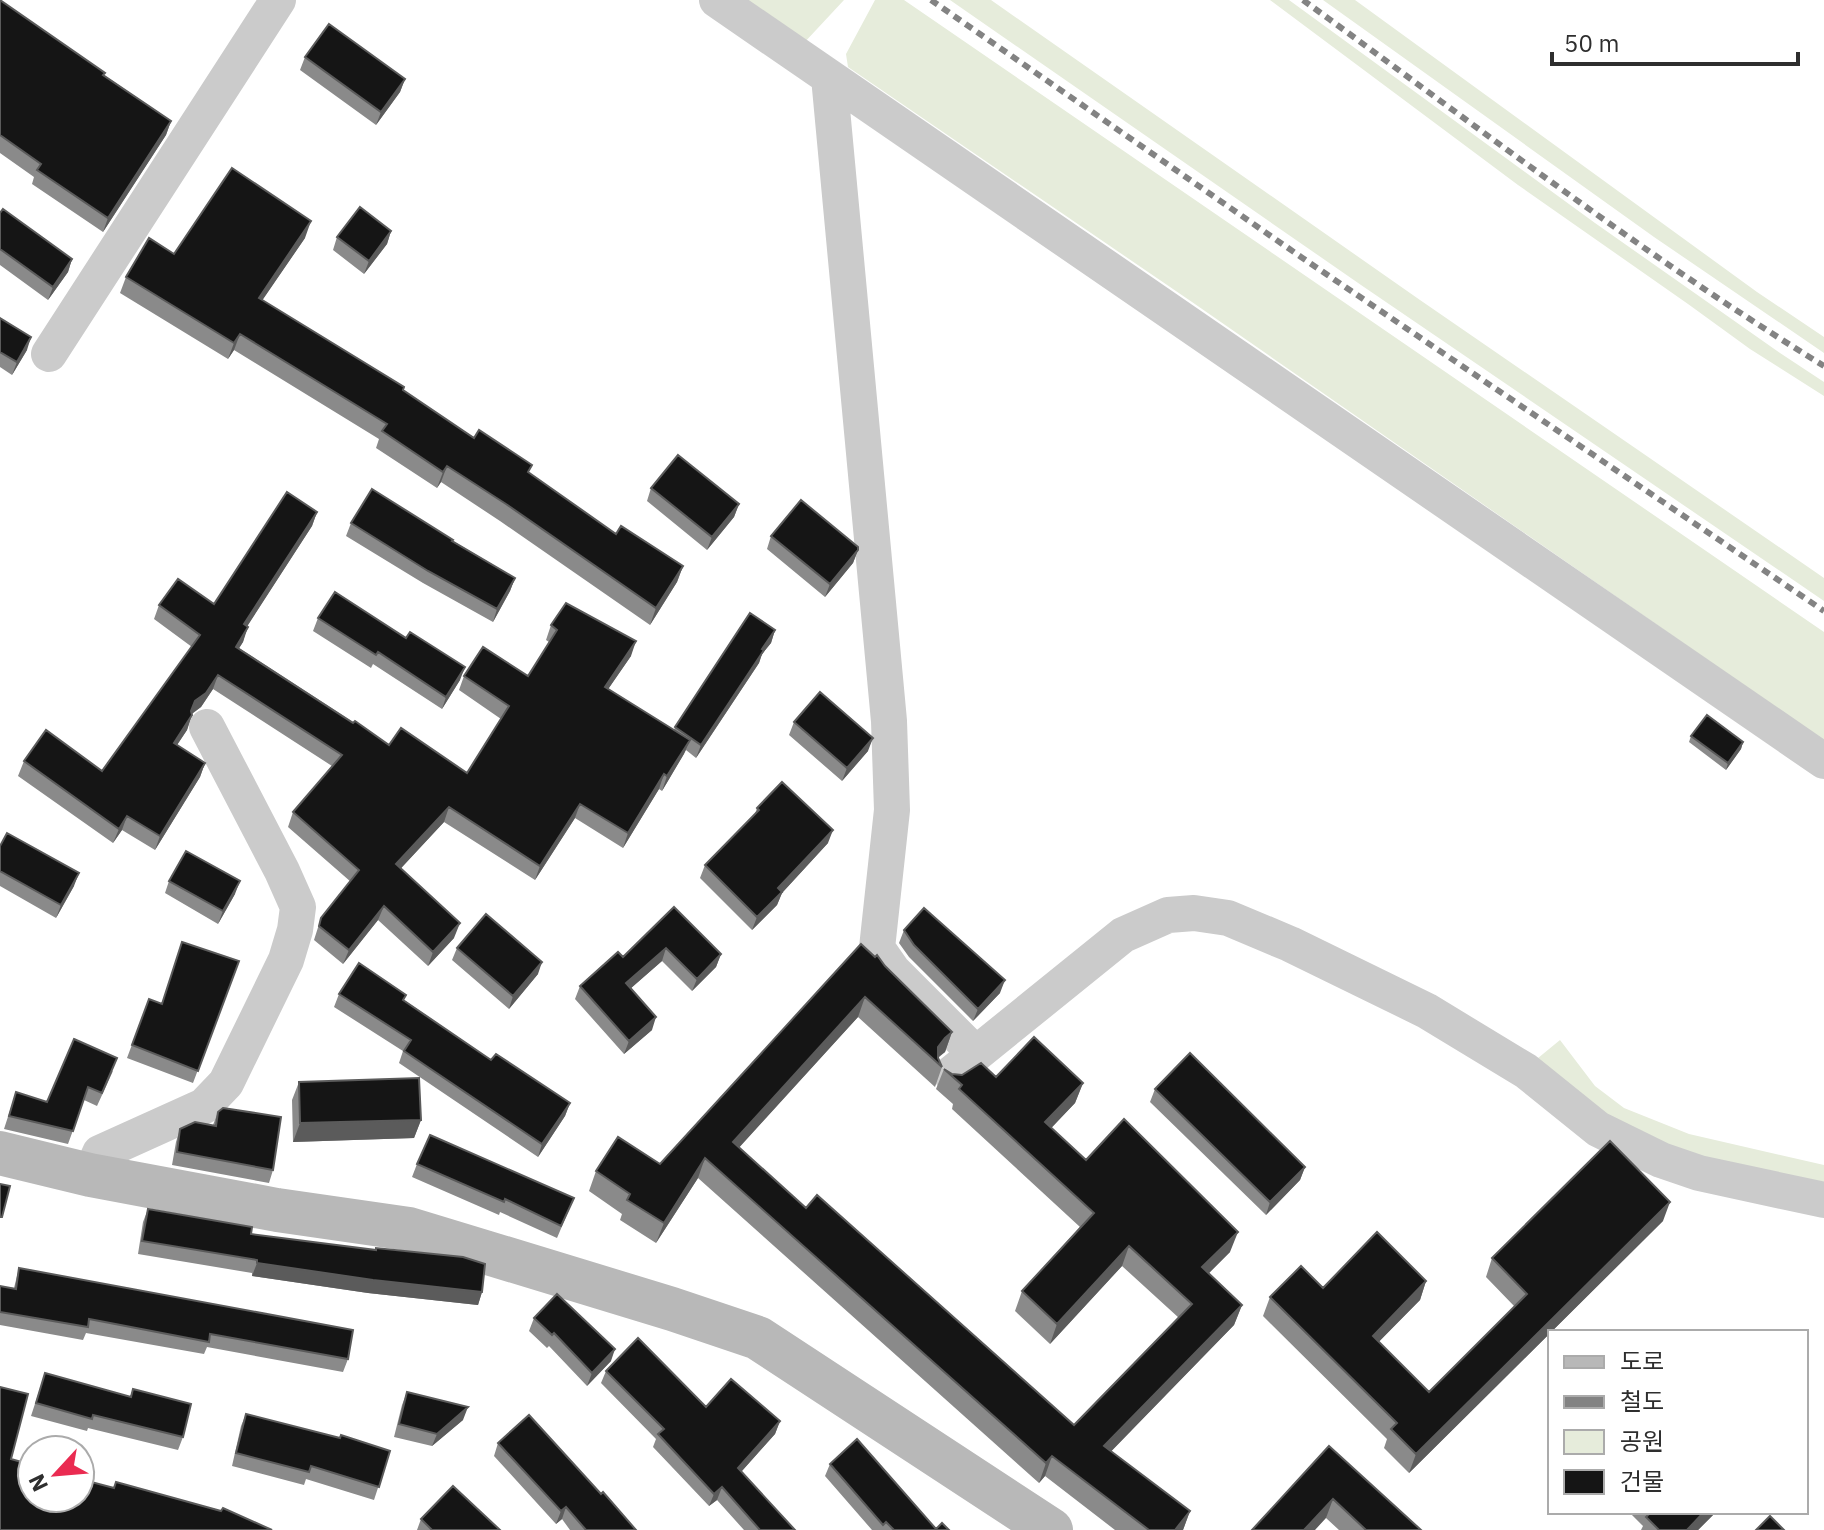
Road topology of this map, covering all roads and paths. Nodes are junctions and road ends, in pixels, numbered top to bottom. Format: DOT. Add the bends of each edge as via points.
graph roads {
  1 [pos="278,0"];
  2 [pos="717,0"];
  3 [pos="829,77"];
  4 [pos="49,354"];
  5 [pos="207,727"];
  6 [pos="1824,761"];
  7 [pos="0,1153"];
  8 [pos="90,1175"];
  9 [pos="1824,1200"];
  10 [pos="1051,1530"];
  1 -- 4 [label="street"];
  2 -- 3 [label="street"];
  3 -- 6 [label="street"];
  3 -- 9 [label="street" via="889,721 892,810 877,948 964,1064 1123,935 1168,915 1228,918 1427,1011 1526,1071 1598,1129 1661,1160"];
  5 -- 8 [label="street" via="298,907 295,930 286,960 226,1083 204,1106 100,1153"];
  7 -- 8 [label="street"];
  8 -- 10 [label="street" via="409,1229 758,1338"];
}
